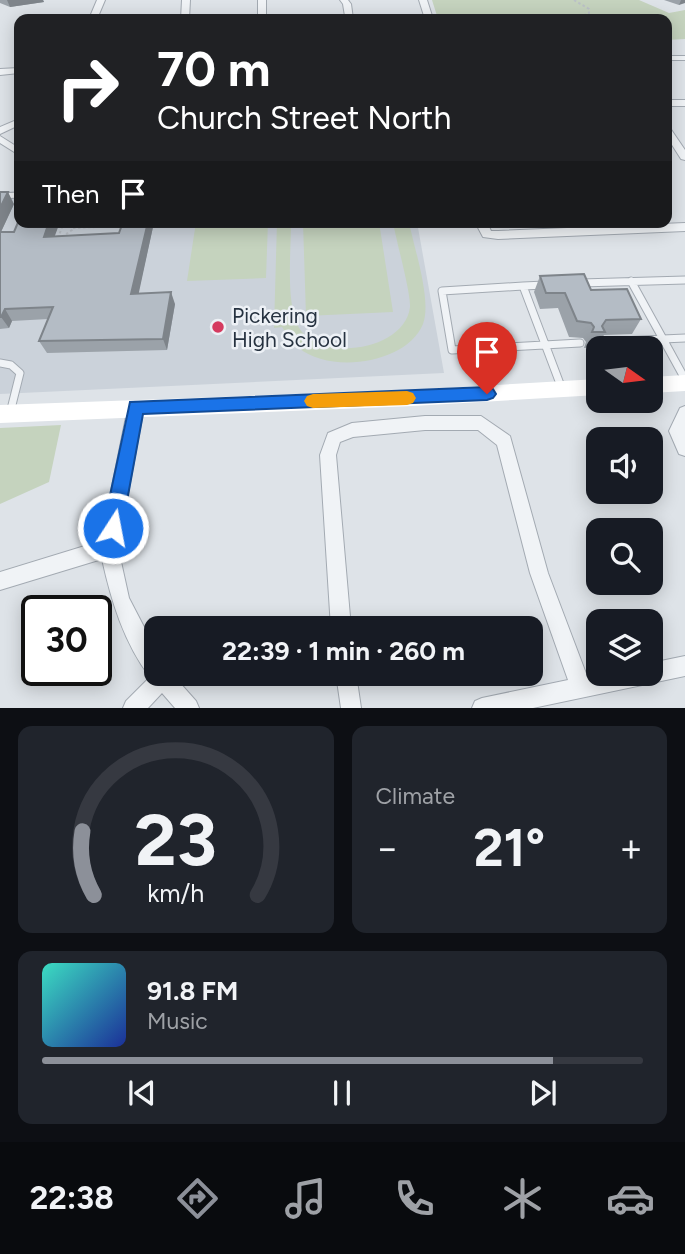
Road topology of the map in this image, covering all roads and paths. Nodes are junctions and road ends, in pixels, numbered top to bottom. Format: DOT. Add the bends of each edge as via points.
graph roads {
  1 [pos="574,0"];
  2 [pos="587,14"];
  3 [pos="672,138"];
  4 [pos="685,157"];
  5 [pos="62,228"];
  6 [pos="72,228"];
  7 [pos="484,228"];
  8 [pos="582,228"];
  9 [pos="57,240"];
  10 [pos="69,240"];
  11 [pos="631,281"];
  12 [pos="685,281"];
  13 [pos="577,283"];
  14 [pos="550,284"];
  15 [pos="523,286"];
  16 [pos="661,336"];
  17 [pos="685,338"];
  18 [pos="663,339"];
  19 [pos="580,343"];
  20 [pos="544,346"];
  21 [pos="0,363"];
  22 [pos="685,381"];
  23 [pos="663,383"];
  24 [pos="586,388"];
  25 [pos="562,389"];
  26 [pos="136,407"];
  27 [pos="685,412"];
  28 [pos="5,413"];
  29 [pos="685,449"];
  30 [pos="109,548"];
  31 [pos="0,581"];
  32 [pos="340,616"];
  33 [pos="144,649"];
  34 [pos="685,666"];
  35 [pos="663,670"];
  36 [pos="150,686"];
  37 [pos="170,686"];
  38 [pos="348,686"];
  39 [pos="586,686"];
  40 [pos="581,687"];
  41 [pos="133,708"];
  42 [pos="189,708"];
  43 [pos="351,708"];
  44 [pos="482,708"];
  1 -- 2 [label="path" via="589,9"];
  3 -- 4 [label="street"];
  5 -- 9 [label="path"];
  6 -- 9 [label="path"];
  7 -- 8 [label="street" via="487,234 498,235"];
  9 -- 10 [label="path"];
  11 -- 12 [label="lane"];
  11 -- 13 [label="lane"];
  11 -- 16 [label="lane"];
  14 -- 15 [label="lane"];
  15 -- 20 [label="lane"];
  15 -- 20 [label="lane" via="442,291 452,350"];
  17 -- 18 [label="lane"];
  18 -- 22 [label="lane"];
  19 -- 20 [label="lane"];
  20 -- 25 [label="lane"];
  21 -- 28 [label="lane" via="20,373"];
  22 -- 23 [label="street"];
  24 -- 25 [label="street"];
  25 -- 26 [label="street"];
  26 -- 28 [label="street"];
  26 -- 30 [label="street"];
  27 -- 29 [label="street" via="677,431"];
  30 -- 31 [label="street"];
  30 -- 33 [label="street" via="120,600"];
  32 -- 40 [label="street" via="328,455 334,438 352,430 481,423 503,441 539,573"];
  34 -- 35 [label="street"];
  36 -- 41 [label="street"];
  37 -- 42 [label="street"];
  38 -- 43 [label="street"];
  39 -- 40 [label="street"];
  40 -- 44 [label="street"];
}
